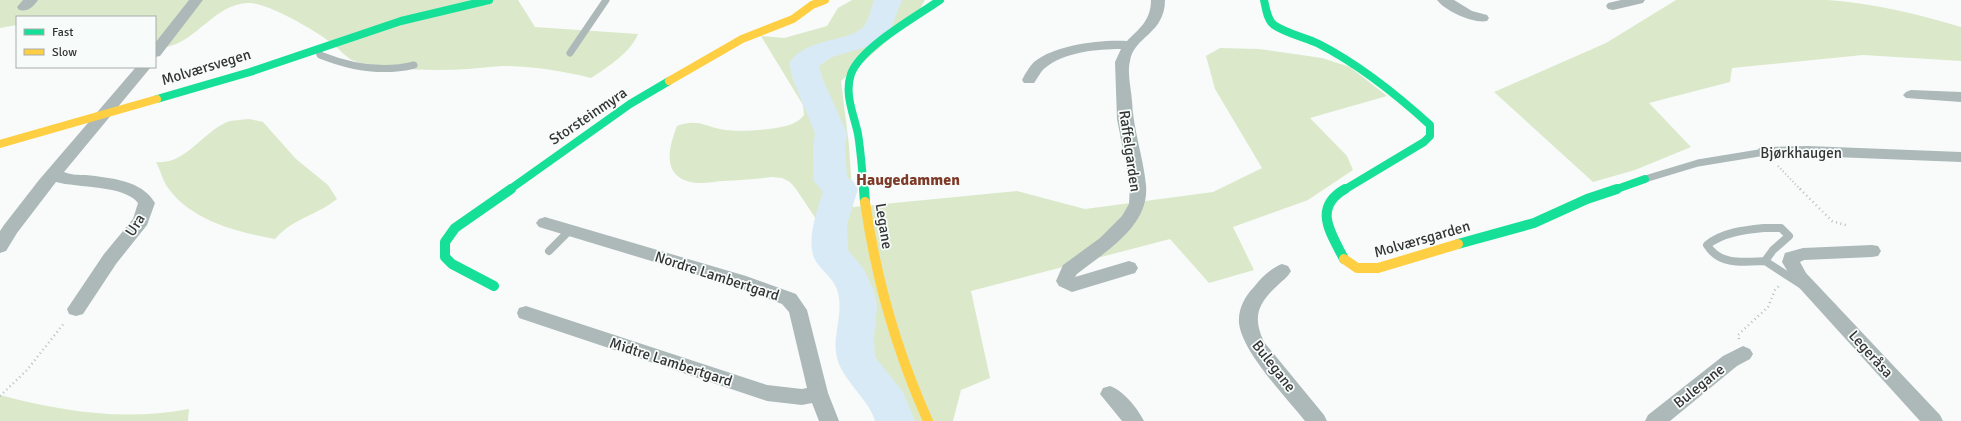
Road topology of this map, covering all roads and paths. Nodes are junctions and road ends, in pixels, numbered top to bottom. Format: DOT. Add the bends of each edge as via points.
graph roads {
  1 [pos="196,0"];
  2 [pos="489,0"];
  3 [pos="606,0"];
  4 [pos="825,0"];
  5 [pos="940,0"];
  6 [pos="1158,0"];
  7 [pos="1264,0"];
  8 [pos="1444,0"];
  9 [pos="1638,0"];
  10 [pos="1613,6"];
  11 [pos="1482,18"];
  12 [pos="1129,45"];
  13 [pos="318,49"];
  14 [pos="156,52"];
  15 [pos="570,53"];
  16 [pos="414,65"];
  17 [pos="143,68"];
  18 [pos="1028,80"];
  19 [pos="1910,95"];
  20 [pos="1961,98"];
  21 [pos="103,115"];
  22 [pos="0,144"];
  23 [pos="1765,152"];
  24 [pos="1961,157"];
  25 [pos="56,172"];
  26 [pos="1644,179"];
  27 [pos="545,223"];
  28 [pos="1849,226"];
  29 [pos="570,230"];
  30 [pos="0,247"];
  31 [pos="549,251"];
  32 [pos="1872,251"];
  33 [pos="1765,261"];
  34 [pos="1129,268"];
  35 [pos="1282,271"];
  36 [pos="1788,277"];
  37 [pos="494,286"];
  38 [pos="1808,287"];
  39 [pos="76,309"];
  40 [pos="526,313"];
  41 [pos="1744,354"];
  42 [pos="818,393"];
  43 [pos="1110,394"];
  44 [pos="0,396"];
  45 [pos="829,421"];
  46 [pos="928,421"];
  47 [pos="1134,421"];
  48 [pos="1317,421"];
  49 [pos="1655,421"];
  50 [pos="1933,421"];
  1 -- 14 [label="street"];
  2 -- 13 [label="street, Molværsvegen" via="401,21"];
  3 -- 15 [label="lane"];
  4 -- 37 [label="street, Storsteinmyra" via="812,5 793,19 742,40 630,104 455,228 445,242 445,257 452,264"];
  5 -- 46 [label="street, Legane" via="870,49 859,60 849,88 858,134 870,234 890,323 899,356"];
  6 -- 12 [label="street, Raffelgarden" via="1154,20"];
  7 -- 26 [label="street, Molværsgarden" via="1267,14 1273,24 1344,58 1413,109 1430,125 1430,136 1424,142 1342,190 1330,200 1326,215 1333,239 1344,259 1357,268 1378,268 1534,223 1587,199"];
  8 -- 11 [label="street" via="1467,14"];
  9 -- 10 [label="street"];
  12 -- 18 [label="street" via="1096,45 1056,56 1043,62"];
  12 -- 34 [label="street, Raffelgarden" via="1123,55 1122,86 1125,120 1138,185 1137,204 1129,220 1080,264 1069,270 1065,280 1072,285"];
  13 -- 16 [label="lane" via="320,55 342,63 392,68"];
  13 -- 21 [label="street, Molværsvegen" via="250,72"];
  17 -- 21 [label="street"];
  19 -- 20 [label="street"];
  21 -- 22 [label="street, Molværsvegen"];
  21 -- 25 [label="street"];
  23 -- 24 [label="street, Bjørkhaugen" via="1808,151"];
  23 -- 26 [label="lane, Bjørkhaugen" via="1698,164"];
  23 -- 28 [label="path" via="1832,221"];
  25 -- 30 [label="street" via="10,229"];
  25 -- 39 [label="street, Ura" via="62,178 130,189 143,196 147,203 141,221 110,259"];
  27 -- 29 [label="street, Nordre Lambertgard"];
  29 -- 31 [label="lane"];
  29 -- 42 [label="street, Nordre Lambertgard" via="740,280 789,299 798,310"];
  32 -- 38 [label="street, Legeråsa" via="1803,254 1792,258 1794,270"];
  33 -- 33 [label="lane" via="1789,236 1785,230 1775,227 1746,231 1716,238 1707,244 1713,254 1727,261"];
  33 -- 36 [label="lane, Legeråsa"];
  35 -- 48 [label="street, Bulegane" via="1253,298 1249,335"];
  36 -- 38 [label="lane, Legeråsa"];
  36 -- 41 [label="path" via="1775,290 1768,307 1738,335"];
  38 -- 50 [label="street, Legeråsa"];
  39 -- 44 [label="path" via="27,370"];
  40 -- 42 [label="street, Midtre Lambertgard" via="767,393 802,397"];
  41 -- 49 [label="street, Bulegane" via="1730,361"];
  42 -- 45 [label="street, Nordre Lambertgard"];
  43 -- 47 [label="street"];
}
